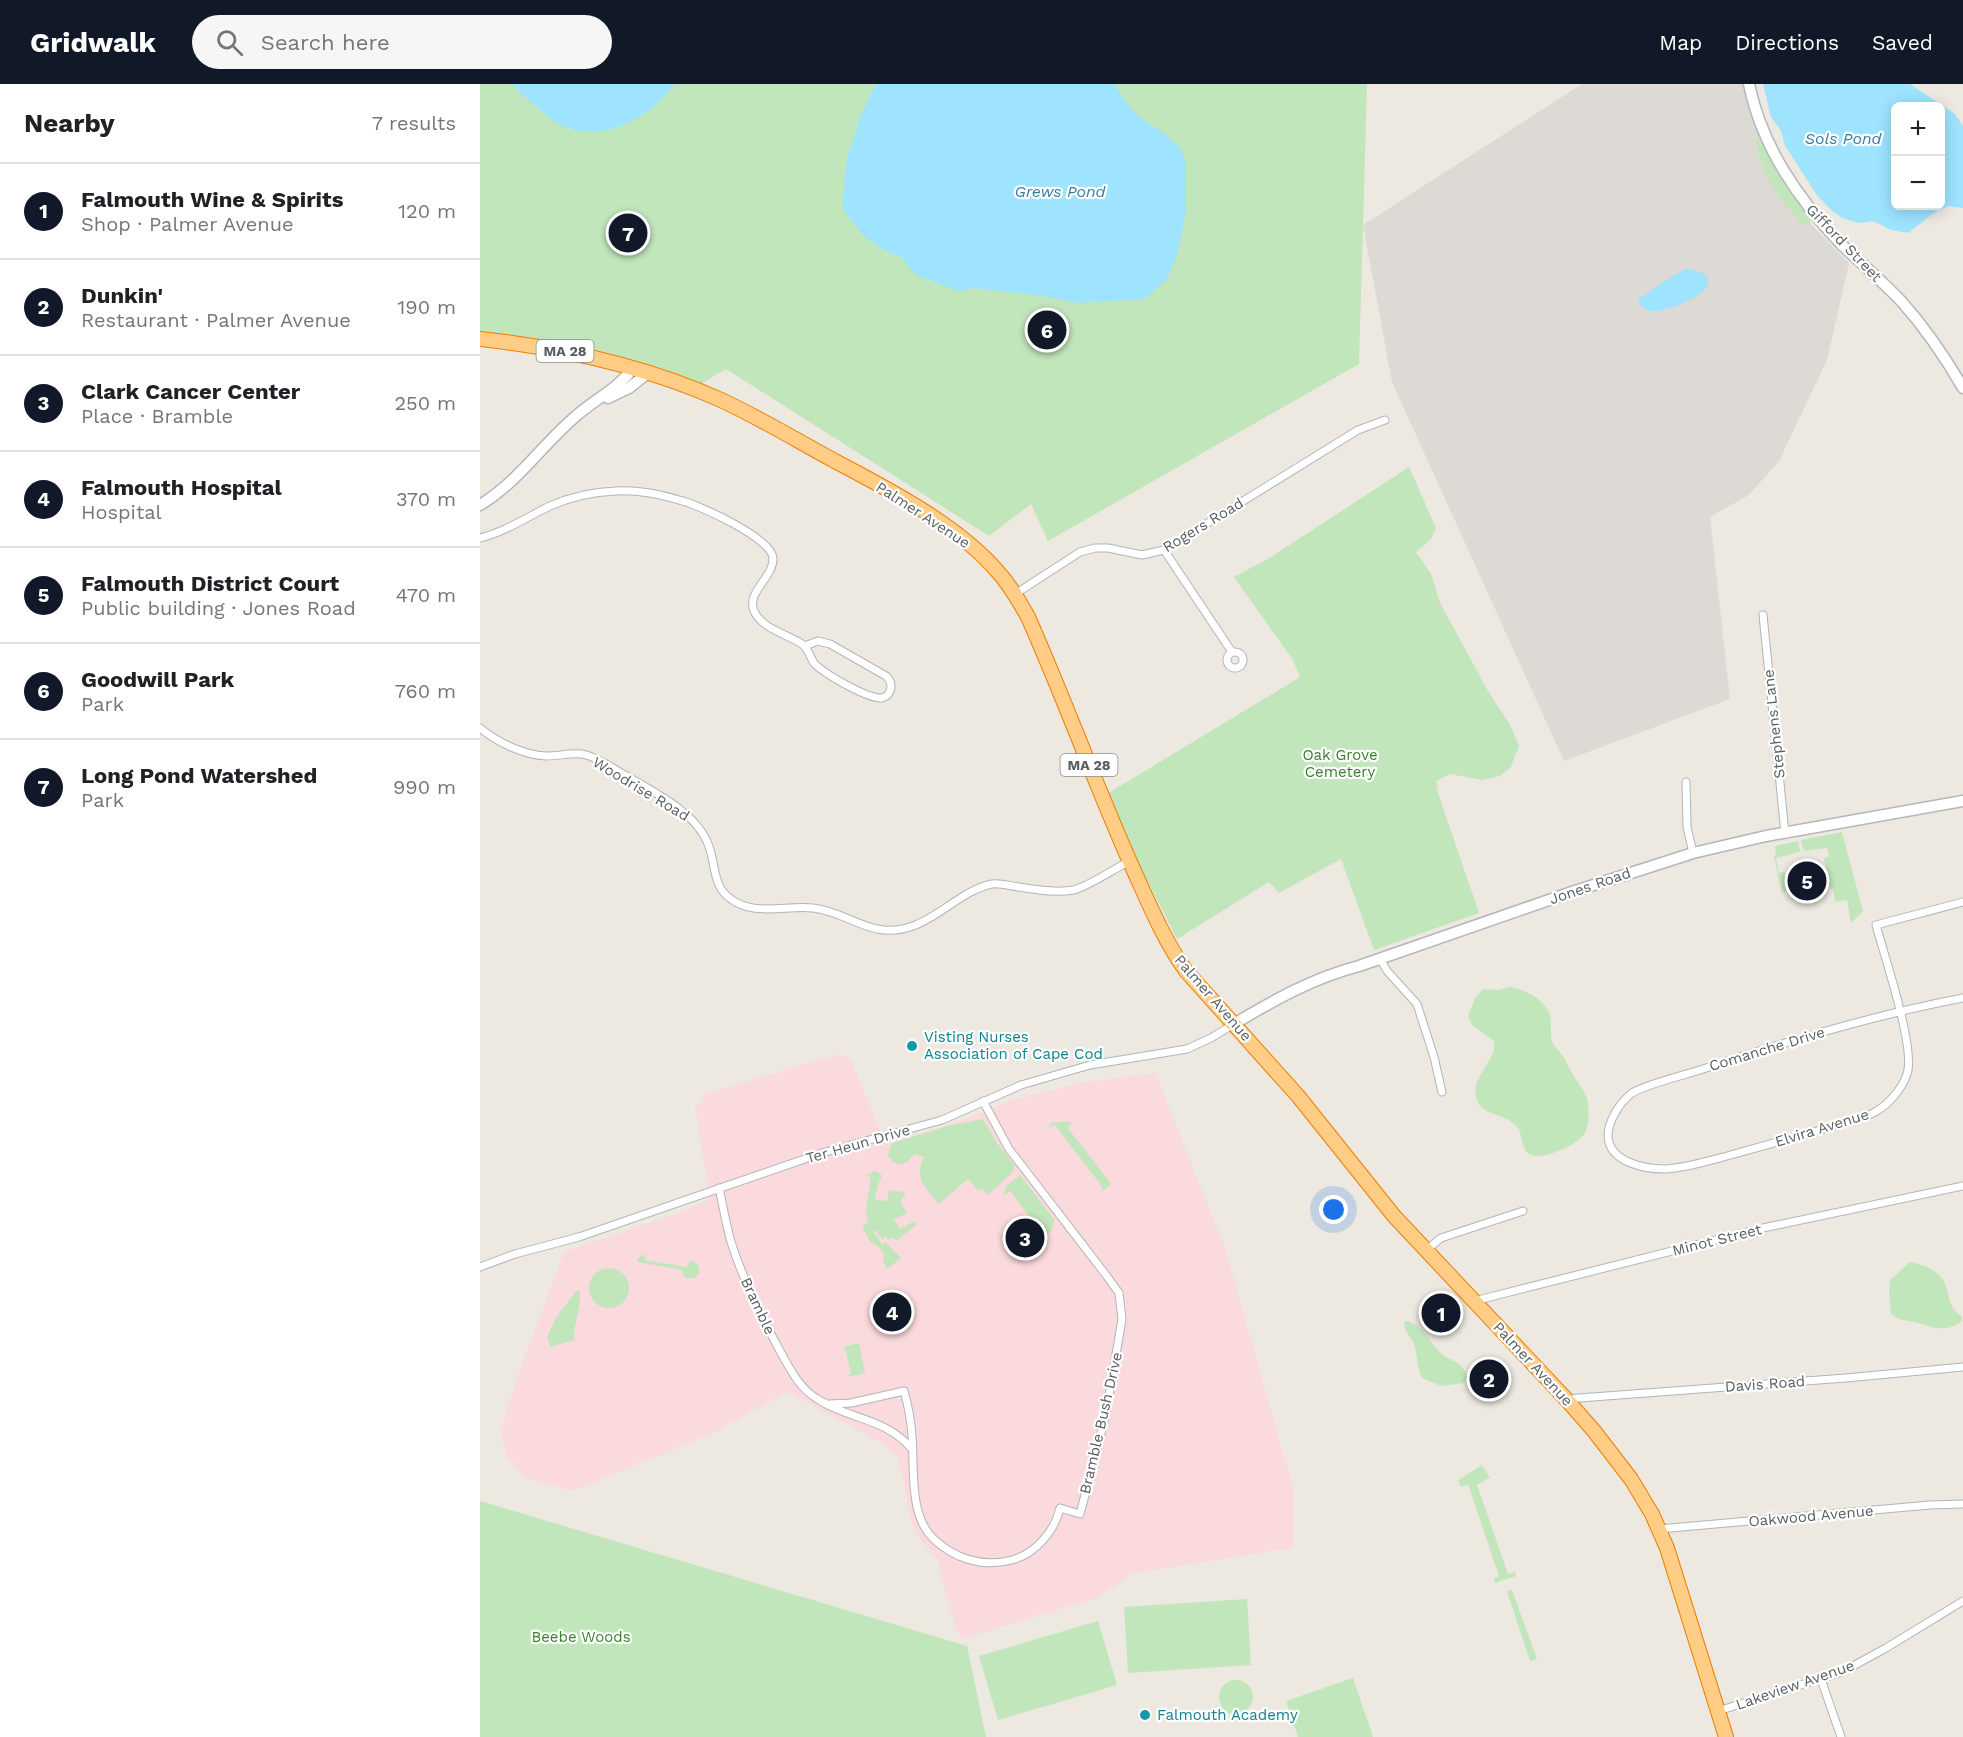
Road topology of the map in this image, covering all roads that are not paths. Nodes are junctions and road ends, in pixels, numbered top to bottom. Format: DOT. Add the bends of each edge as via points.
graph roads {
  1 [pos="1749,84"];
  2 [pos="480,339"];
  3 [pos="633,368"];
  4 [pos="648,373"];
  5 [pos="1963,388"];
  6 [pos="593,402"];
  7 [pos="1384,420"];
  8 [pos="480,505"];
  9 [pos="480,538"];
  10 [pos="1164,550"];
  11 [pos="1015,594"];
  12 [pos="1763,615"];
  13 [pos="805,646"];
  14 [pos="1232,652"];
  15 [pos="480,728"];
  16 [pos="1686,782"];
  17 [pos="1963,801"];
  18 [pos="1785,833"];
  19 [pos="1693,853"];
  20 [pos="1130,861"];
  21 [pos="1963,902"];
  22 [pos="1380,959"];
  23 [pos="1963,998"];
  24 [pos="1899,1010"];
  25 [pos="1234,1024"];
  26 [pos="1442,1092"];
  27 [pos="983,1101"];
  28 [pos="1611,1147"];
  29 [pos="1963,1186"];
  30 [pos="719,1188"];
  31 [pos="1523,1211"];
  32 [pos="1425,1251"];
  33 [pos="480,1267"];
  34 [pos="1474,1301"];
  35 [pos="1963,1368"];
  36 [pos="1566,1399"];
  37 [pos="829,1404"];
  38 [pos="913,1450"];
  39 [pos="1963,1504"];
  40 [pos="1659,1529"];
  41 [pos="1963,1601"];
  42 [pos="1821,1678"];
  43 [pos="1718,1711"];
  44 [pos="1726,1737"];
  45 [pos="1841,1737"];
  1 -- 5 [label="main road, Gifford Street" via="1768,142 1797,192 1928,333"];
  2 -- 3 [label="highway, MA 28" via="576,353"];
  3 -- 4 [label="highway, MA 28"];
  3 -- 6 [label="main road" via="621,384"];
  4 -- 6 [label="main road" via="613,397"];
  4 -- 11 [label="highway, Palmer Avenue / MA 28" via="720,400 774,426 926,513 977,550"];
  6 -- 8 [label="main road"];
  7 -- 10 [label="street, Rogers Road" via="1358,430"];
  9 -- 13 [label="street" via="553,505 590,494 634,491 682,500 743,530 771,551 772,565 756,592 754,612 768,626"];
  10 -- 11 [label="street, Rogers Road" via="1142,555 1108,548 1080,552"];
  10 -- 14 [label="street"];
  11 -- 20 [label="highway, Palmer Avenue / MA 28" via="1041,646"];
  12 -- 18 [label="street, Stephens Lane"];
  13 -- 13 [label="street" via="819,668 872,697 882,698 888,693 889,679 830,644 818,641"];
  15 -- 20 [label="street, Woodrise Road" via="492,738 523,751 545,756 585,755 622,773 684,813 709,845 719,886 726,895 751,908 814,908 879,931 898,930 939,914 972,892 994,884 1075,889"];
  16 -- 19 [label="street" via="1687,827"];
  17 -- 18 [label="main road, Jones Road"];
  18 -- 19 [label="main road, Jones Road"];
  19 -- 22 [label="main road, Jones Road"];
  20 -- 25 [label="highway, Palmer Avenue / MA 28" via="1171,949 1197,985"];
  21 -- 24 [label="street, Elvira Avenue" via="1876,925"];
  22 -- 25 [label="main road, Jones Road" via="1312,981"];
  22 -- 26 [label="street" via="1417,1004"];
  23 -- 24 [label="street, Comanche Drive"];
  24 -- 28 [label="street, Comanche Drive" via="1634,1091 1611,1121"];
  24 -- 28 [label="street, Elvira Avenue" via="1909,1050 1907,1074 1898,1091 1869,1115 1754,1149 1667,1169 1623,1160"];
  25 -- 27 [label="street, Ter Heun Drive" via="1187,1049 1069,1070"];
  25 -- 32 [label="highway, Palmer Avenue / MA 28"];
  27 -- 30 [label="street, Ter Heun Drive" via="942,1120 822,1153"];
  27 -- 38 [label="street, Bramble Bush Drive" via="1009,1149 1119,1293 1122,1319 1106,1414 1080,1514 1060,1508 1055,1525 1044,1539 1028,1553 1000,1563 948,1551 921,1522"];
  29 -- 34 [label="street, Minot Street" via="1763,1228"];
  30 -- 33 [label="street, Ter Heun Drive"];
  30 -- 37 [label="street, Bramble" via="734,1251 764,1321 800,1383 813,1397"];
  31 -- 32 [label="street" via="1441,1238"];
  32 -- 34 [label="highway, Palmer Avenue / MA 28"];
  34 -- 36 [label="highway, Palmer Avenue / MA 28"];
  35 -- 36 [label="street, Davis Road"];
  36 -- 40 [label="highway, Palmer Avenue / MA 28" via="1632,1479"];
  37 -- 38 [label="street, Bramble" via="881,1424"];
  37 -- 38 [label="street, Bramble Bush Drive" via="904,1391"];
  39 -- 40 [label="street, Oakwood Avenue"];
  40 -- 43 [label="highway, Palmer Avenue / MA 28"];
  41 -- 42 [label="street, Lakeview Avenue" via="1862,1662"];
  42 -- 43 [label="street, Lakeview Avenue"];
  42 -- 45 [label="street"];
  43 -- 44 [label="highway, Palmer Avenue / MA 28"];
}
